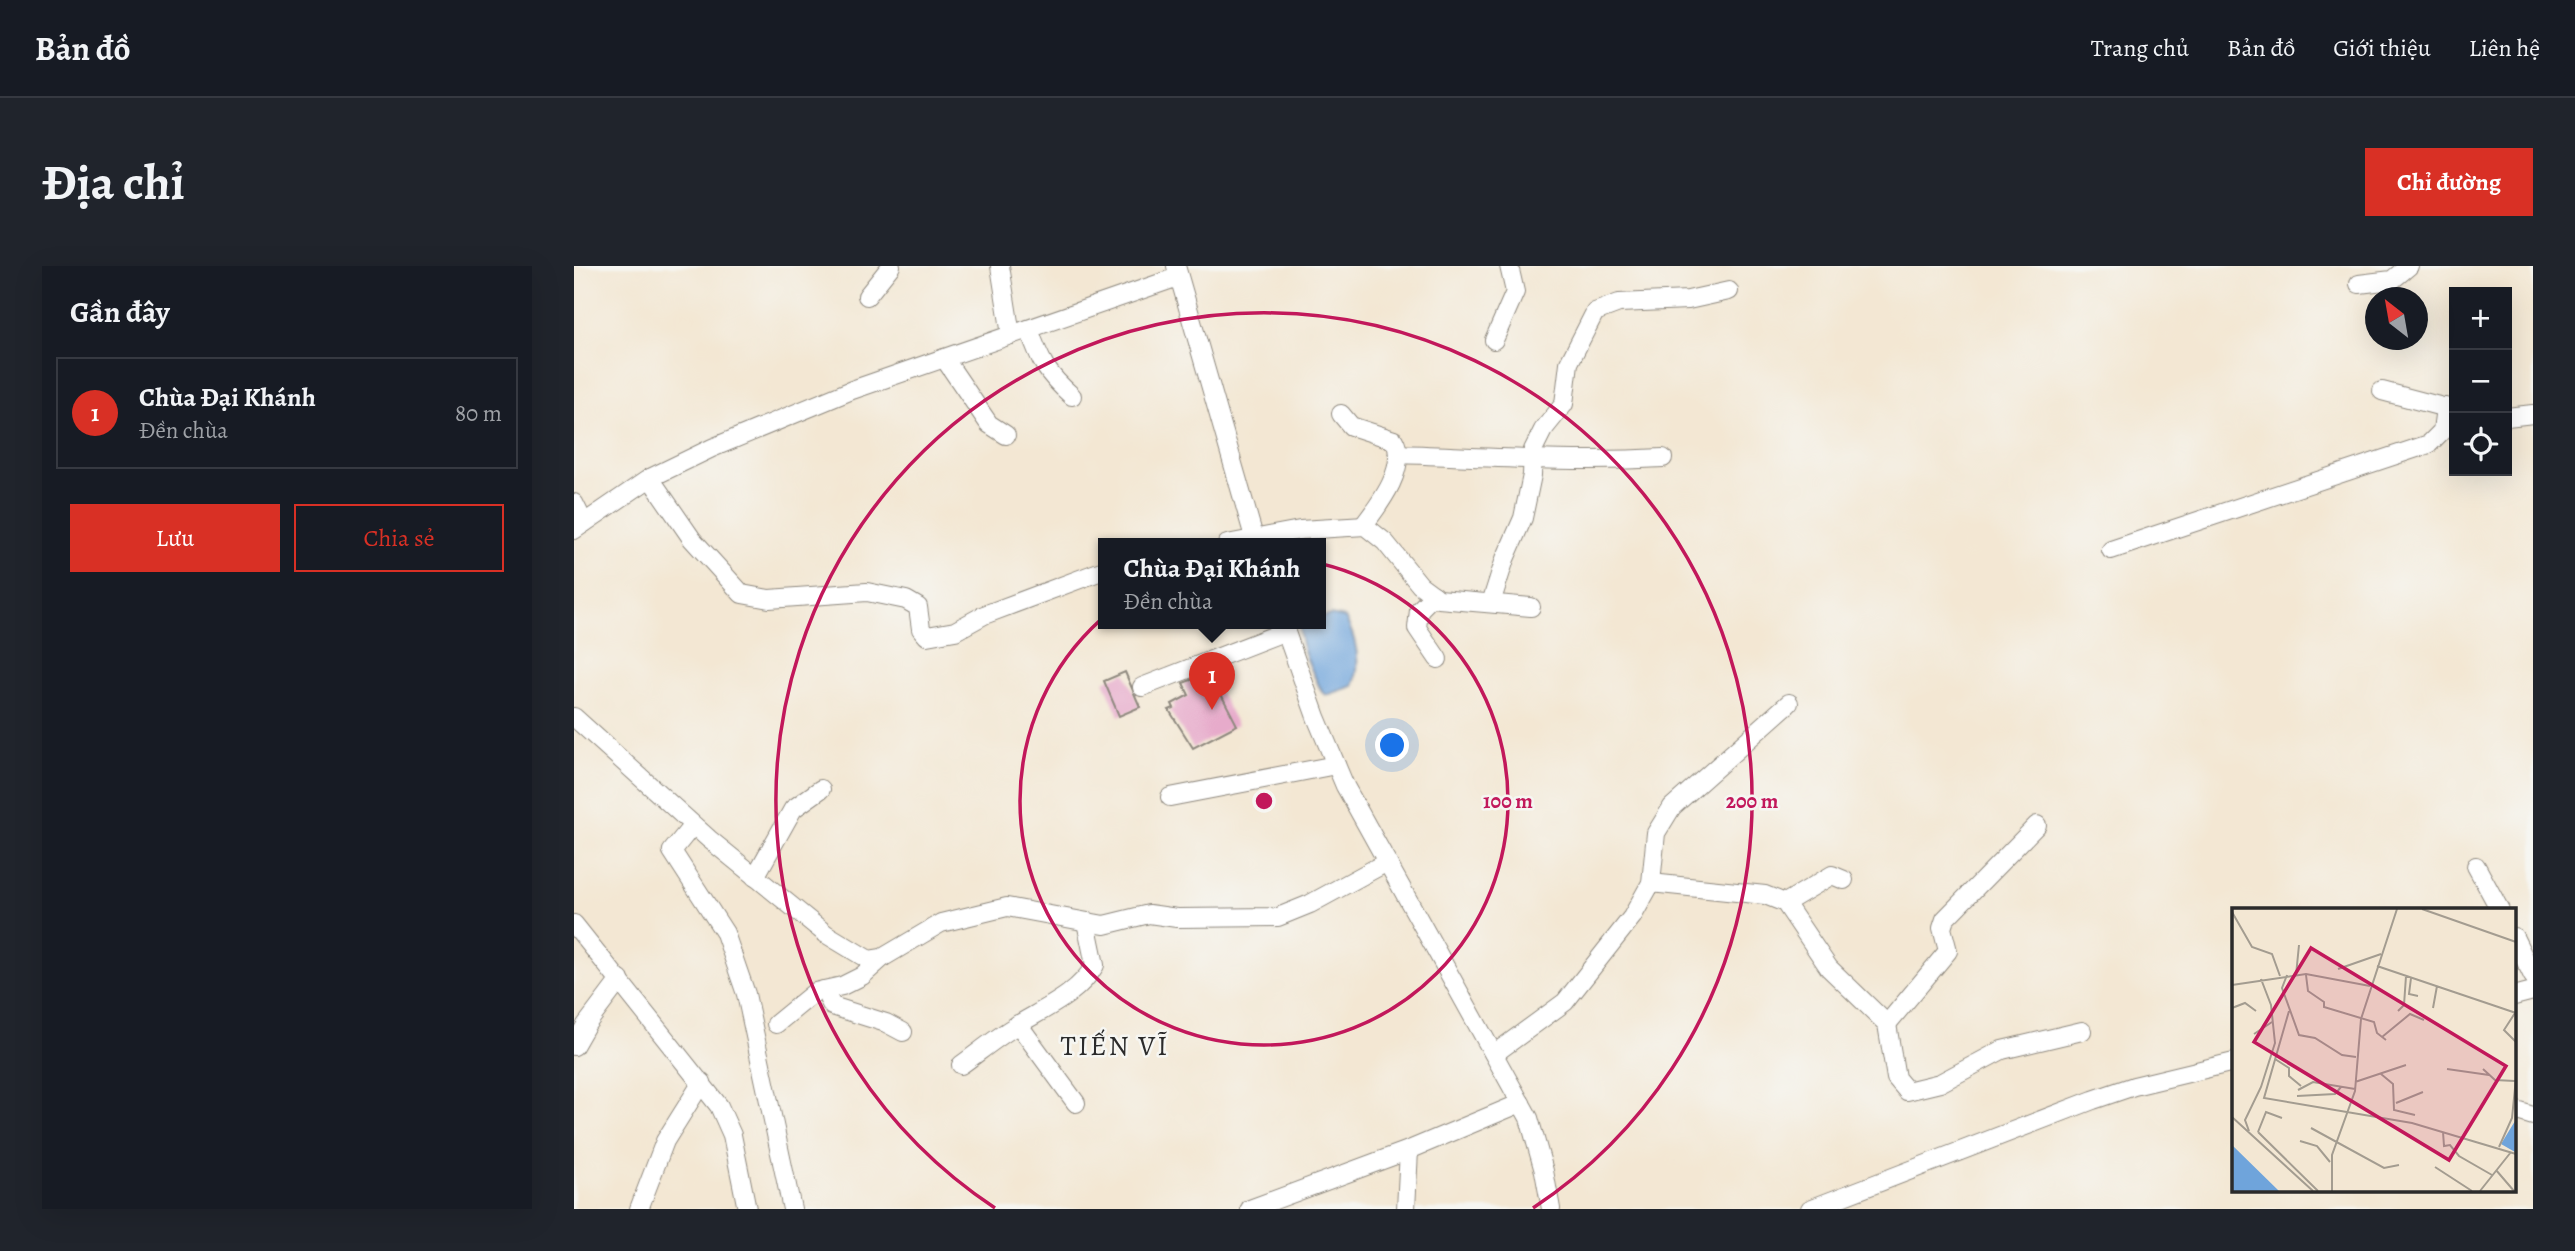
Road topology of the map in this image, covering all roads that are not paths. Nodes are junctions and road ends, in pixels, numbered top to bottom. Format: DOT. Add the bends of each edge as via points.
graph roads {
  1 [pos="891,266"];
  2 [pos="1000,266"];
  3 [pos="1509,266"];
  4 [pos="2409,266"];
  5 [pos="1177,271"];
  6 [pos="2359,284"];
  7 [pos="1729,291"];
  8 [pos="867,296"];
  9 [pos="1029,329"];
  10 [pos="1011,335"];
  11 [pos="1494,340"];
  12 [pos="944,358"];
  13 [pos="2382,391"];
  14 [pos="1072,396"];
  15 [pos="2449,408"];
  16 [pos="2449,411"];
  17 [pos="1341,414"];
  18 [pos="2533,414"];
  19 [pos="2512,416"];
  20 [pos="1006,435"];
  21 [pos="1398,454"];
  22 [pos="1663,458"];
  23 [pos="1533,461"];
  24 [pos="650,478"];
  25 [pos="574,503"];
  26 [pos="1363,526"];
  27 [pos="579,527"];
  28 [pos="1254,538"];
  29 [pos="1267,538"];
  30 [pos="2111,550"];
  31 [pos="1098,572"];
  32 [pos="1434,595"];
  33 [pos="1491,603"];
  34 [pos="1531,607"];
  35 [pos="1279,629"];
  36 [pos="1285,629"];
  37 [pos="1438,659"];
  38 [pos="1142,687"];
  39 [pos="1789,703"];
  40 [pos="574,717"];
  41 [pos="1336,765"];
  42 [pos="821,789"];
  43 [pos="1170,797"];
  44 [pos="694,825"];
  45 [pos="2037,825"];
  46 [pos="1387,862"];
  47 [pos="2476,866"];
  48 [pos="755,877"];
  49 [pos="1844,880"];
  50 [pos="1651,883"];
  51 [pos="1785,903"];
  52 [pos="2499,908"];
  53 [pos="1086,922"];
  54 [pos="574,924"];
  55 [pos="2515,939"];
  56 [pos="882,958"];
  57 [pos="2533,976"];
  58 [pos="620,981"];
  59 [pos="824,990"];
  60 [pos="2533,991"];
  61 [pos="2515,996"];
  62 [pos="776,1024"];
  63 [pos="1018,1024"];
  64 [pos="1887,1024"];
  65 [pos="2082,1031"];
  66 [pos="903,1032"];
  67 [pos="574,1046"];
  68 [pos="1494,1054"];
  69 [pos="2232,1062"];
  70 [pos="961,1065"];
  71 [pos="702,1082"];
  72 [pos="1076,1103"];
  73 [pos="1521,1103"];
  74 [pos="2515,1110"];
  75 [pos="2533,1116"];
  76 [pos="1409,1150"];
  77 [pos="639,1209"];
  78 [pos="747,1209"];
  79 [pos="792,1209"];
  80 [pos="1250,1209"];
  81 [pos="1406,1209"];
  82 [pos="1551,1209"];
  83 [pos="1810,1209"];
  1 -- 8 [label="street"];
  2 -- 10 [label="street"];
  3 -- 11 [label="street" via="1515,292"];
  4 -- 6 [label="street" via="2392,280"];
  5 -- 9 [label="street"];
  5 -- 28 [label="street"];
  7 -- 23 [label="street" via="1688,300 1619,303 1595,312 1569,363 1564,404 1543,430"];
  9 -- 10 [label="street"];
  9 -- 14 [label="street" via="1048,375"];
  10 -- 12 [label="street"];
  12 -- 20 [label="street" via="983,416"];
  12 -- 24 [label="street" via="852,390"];
  13 -- 15 [label="street"];
  16 -- 30 [label="street" via="2442,432 2432,443"];
  17 -- 21 [label="street" via="1351,426 1394,440"];
  18 -- 19 [label="street"];
  21 -- 23 [label="street"];
  21 -- 26 [label="street" via="1382,501"];
  22 -- 23 [label="street"];
  23 -- 33 [label="street" via="1523,518"];
  24 -- 27 [label="street"];
  24 -- 31 [label="street" via="692,539 742,594 769,600 849,591 906,600 918,607 921,629 927,636 955,631 984,615"];
  25 -- 27 [label="street"];
  26 -- 29 [label="street" via="1300,530"];
  26 -- 32 [label="street" via="1385,542"];
  32 -- 33 [label="street"];
  32 -- 37 [label="street" via="1419,610 1417,628"];
  33 -- 34 [label="street"];
  35 -- 38 [label="street"];
  36 -- 41 [label="street"];
  39 -- 50 [label="street" via="1672,807 1656,833"];
  40 -- 44 [label="street"];
  41 -- 43 [label="street"];
  41 -- 46 [label="street"];
  42 -- 48 [label="street" via="793,809"];
  44 -- 48 [label="street"];
  44 -- 79 [label="street" via="672,851 725,933 746,994"];
  45 -- 64 [label="street" via="1945,919 1942,928 1948,951"];
  46 -- 53 [label="street" via="1278,917 1149,914 1104,925"];
  46 -- 68 [label="street"];
  47 -- 52 [label="street"];
  48 -- 56 [label="street" via="826,934 869,960"];
  49 -- 51 [label="street" via="1832,875"];
  50 -- 51 [label="street" via="1765,894"];
  50 -- 68 [label="street" via="1632,917 1565,1002"];
  51 -- 64 [label="street" via="1829,968"];
  53 -- 56 [label="street" via="1007,907 941,923"];
  53 -- 63 [label="street" via="1095,965 1088,977 1072,992"];
  54 -- 58 [label="street"];
  55 -- 57 [label="street"];
  56 -- 59 [label="street" via="862,976"];
  58 -- 67 [label="street"];
  58 -- 71 [label="street"];
  59 -- 62 [label="street" via="815,992"];
  59 -- 66 [label="street" via="832,1006"];
  60 -- 61 [label="street"];
  63 -- 70 [label="street"];
  63 -- 72 [label="street"];
  64 -- 65 [label="street" via="1896,1078 1907,1091 1941,1083 2002,1050"];
  68 -- 73 [label="street"];
  69 -- 83 [label="street" via="2093,1100"];
  71 -- 77 [label="street" via="665,1141"];
  71 -- 78 [label="street" via="732,1135"];
  73 -- 76 [label="street"];
  73 -- 82 [label="street" via="1529,1118"];
  74 -- 75 [label="street"];
  76 -- 80 [label="street"];
  76 -- 81 [label="street"];
}
